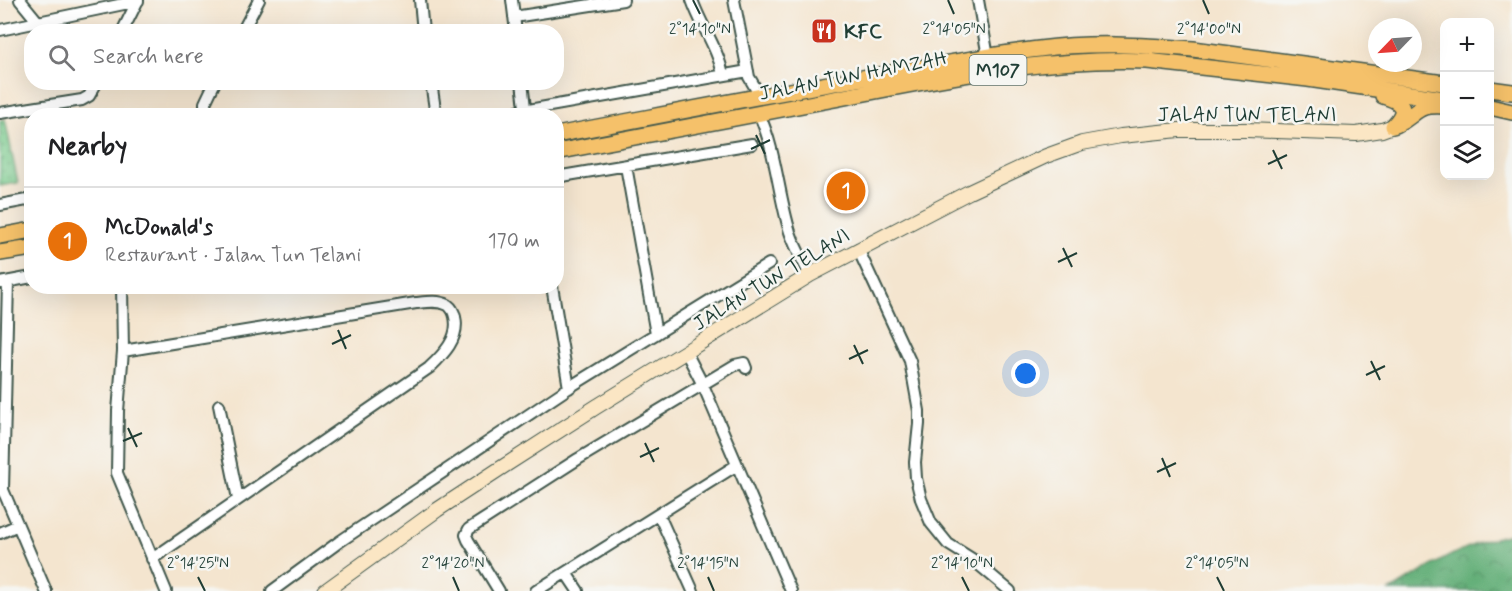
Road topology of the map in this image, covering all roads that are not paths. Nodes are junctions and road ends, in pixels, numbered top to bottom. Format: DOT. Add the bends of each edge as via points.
graph roads {
  1 [pos="20,0"];
  2 [pos="138,0"];
  3 [pos="259,0"];
  4 [pos="420,0"];
  5 [pos="512,0"];
  6 [pos="623,0"];
  7 [pos="692,0"];
  8 [pos="734,0"];
  9 [pos="978,0"];
  10 [pos="598,2"];
  11 [pos="514,17"];
  12 [pos="38,22"];
  13 [pos="28,24"];
  14 [pos="126,24"];
  15 [pos="246,24"];
  16 [pos="422,24"];
  17 [pos="515,24"];
  18 [pos="24,25"];
  19 [pos="0,30"];
  20 [pos="988,57"];
  21 [pos="749,74"];
  22 [pos="723,75"];
  23 [pos="1308,79"];
  24 [pos="1440,82"];
  25 [pos="92,90"];
  26 [pos="211,90"];
  27 [pos="432,90"];
  28 [pos="523,90"];
  29 [pos="1494,90"];
  30 [pos="1512,92"];
  31 [pos="769,95"];
  32 [pos="1440,98"];
  33 [pos="733,102"];
  34 [pos="1440,106"];
  35 [pos="34,108"];
  36 [pos="205,108"];
  37 [pos="435,108"];
  38 [pos="525,108"];
  39 [pos="551,108"];
  40 [pos="24,109"];
  41 [pos="1494,110"];
  42 [pos="1512,112"];
  43 [pos="0,113"];
  44 [pos="759,114"];
  45 [pos="1393,126"];
  46 [pos="564,134"];
  47 [pos="752,144"];
  48 [pos="564,151"];
  49 [pos="626,166"];
  50 [pos="564,176"];
  51 [pos="24,200"];
  52 [pos="0,205"];
  53 [pos="24,229"];
  54 [pos="0,230"];
  55 [pos="24,231"];
  56 [pos="0,236"];
  57 [pos="24,249"];
  58 [pos="858,249"];
  59 [pos="0,254"];
  60 [pos="769,264"];
  61 [pos="810,275"];
  62 [pos="24,279"];
  63 [pos="4,283"];
  64 [pos="122,294"];
  65 [pos="553,294"];
  66 [pos="656,334"];
  67 [pos="123,351"];
  68 [pos="686,352"];
  69 [pos="746,368"];
  70 [pos="703,385"];
  71 [pos="569,388"];
  72 [pos="219,405"];
  73 [pos="737,465"];
  74 [pos="238,499"];
  75 [pos="659,515"];
  76 [pos="18,525"];
  77 [pos="0,533"];
  78 [pos="152,559"];
  79 [pos="566,573"];
  80 [pos="46,591"];
  81 [pos="166,591"];
  82 [pos="272,591"];
  83 [pos="325,591"];
  84 [pos="499,591"];
  85 [pos="536,591"];
  86 [pos="578,591"];
  87 [pos="693,591"];
  88 [pos="791,591"];
  89 [pos="1010,591"];
  1 -- 12 [label="street"];
  2 -- 12 [label="street"];
  2 -- 14 [label="street"];
  3 -- 15 [label="street"];
  4 -- 16 [label="street"];
  5 -- 11 [label="street"];
  6 -- 10 [label="street"];
  7 -- 22 [label="street"];
  8 -- 21 [label="street"];
  9 -- 20 [label="street"];
  10 -- 11 [label="street"];
  11 -- 17 [label="street"];
  12 -- 13 [label="street"];
  18 -- 19 [label="street"];
  20 -- 24 [label="main road, JALAN TUN HAMZAH / M107" via="1040,48 1156,46"];
  20 -- 31 [label="main road, JALAN TUN HAMZAH / M107"];
  21 -- 22 [label="street"];
  21 -- 31 [label="street" via="756,89"];
  21 -- 33 [label="street" via="744,90"];
  22 -- 39 [label="street"];
  23 -- 32 [label="main road, JALAN TUN HAMZAH / M107"];
  23 -- 44 [label="main road, JALAN TUN HAMZAH / M107" via="1148,61 1048,63"];
  23 -- 45 [label="main road" via="1397,100 1402,111"];
  25 -- 35 [label="street" via="75,102"];
  26 -- 36 [label="street"];
  27 -- 37 [label="street"];
  28 -- 38 [label="street"];
  29 -- 30 [label="main road"];
  31 -- 33 [label="main road, JALAN TUN HAMZAH / M107"];
  33 -- 46 [label="main road, JALAN TUN HAMZAH / M107"];
  34 -- 45 [label="main road" via="1423,107"];
  40 -- 43 [label="street"];
  41 -- 42 [label="main road"];
  44 -- 48 [label="main road, JALAN TUN HAMZAH / M107"];
  44 -- 61 [label="street" via="769,140 790,231"];
  45 -- 58 [label="street, JALAN TUN TELANI" via="1356,134 1179,130 1082,143 1007,173"];
  47 -- 49 [label="street"];
  49 -- 50 [label="street"];
  49 -- 66 [label="street"];
  51 -- 52 [label="street"];
  53 -- 54 [label="main road"];
  55 -- 56 [label="main road"];
  57 -- 59 [label="main road"];
  58 -- 61 [label="street, JALAN TUN TELANI"];
  58 -- 89 [label="street" via="910,361 919,411 916,478 931,523 948,544"];
  60 -- 66 [label="street"];
  61 -- 68 [label="street, JALAN TUN TELANI"];
  62 -- 63 [label="street"];
  63 -- 76 [label="street" via="3,490"];
  64 -- 67 [label="street"];
  65 -- 71 [label="street"];
  66 -- 71 [label="street"];
  67 -- 74 [label="street" via="430,301 450,306 455,314 455,334 440,359"];
  67 -- 78 [label="street" via="117,473"];
  68 -- 70 [label="street"];
  68 -- 83 [label="street, JALAN TUN TELANI" via="437,510"];
  69 -- 70 [label="street" via="741,363"];
  70 -- 73 [label="street"];
  70 -- 84 [label="street" via="470,529 468,540"];
  71 -- 82 [label="street"];
  72 -- 74 [label="street"];
  73 -- 75 [label="street"];
  73 -- 88 [label="street"];
  74 -- 78 [label="street"];
  75 -- 79 [label="street"];
  75 -- 87 [label="street"];
  76 -- 77 [label="street"];
  76 -- 80 [label="street"];
  78 -- 81 [label="street"];
  79 -- 85 [label="street"];
  79 -- 86 [label="street"];
}
